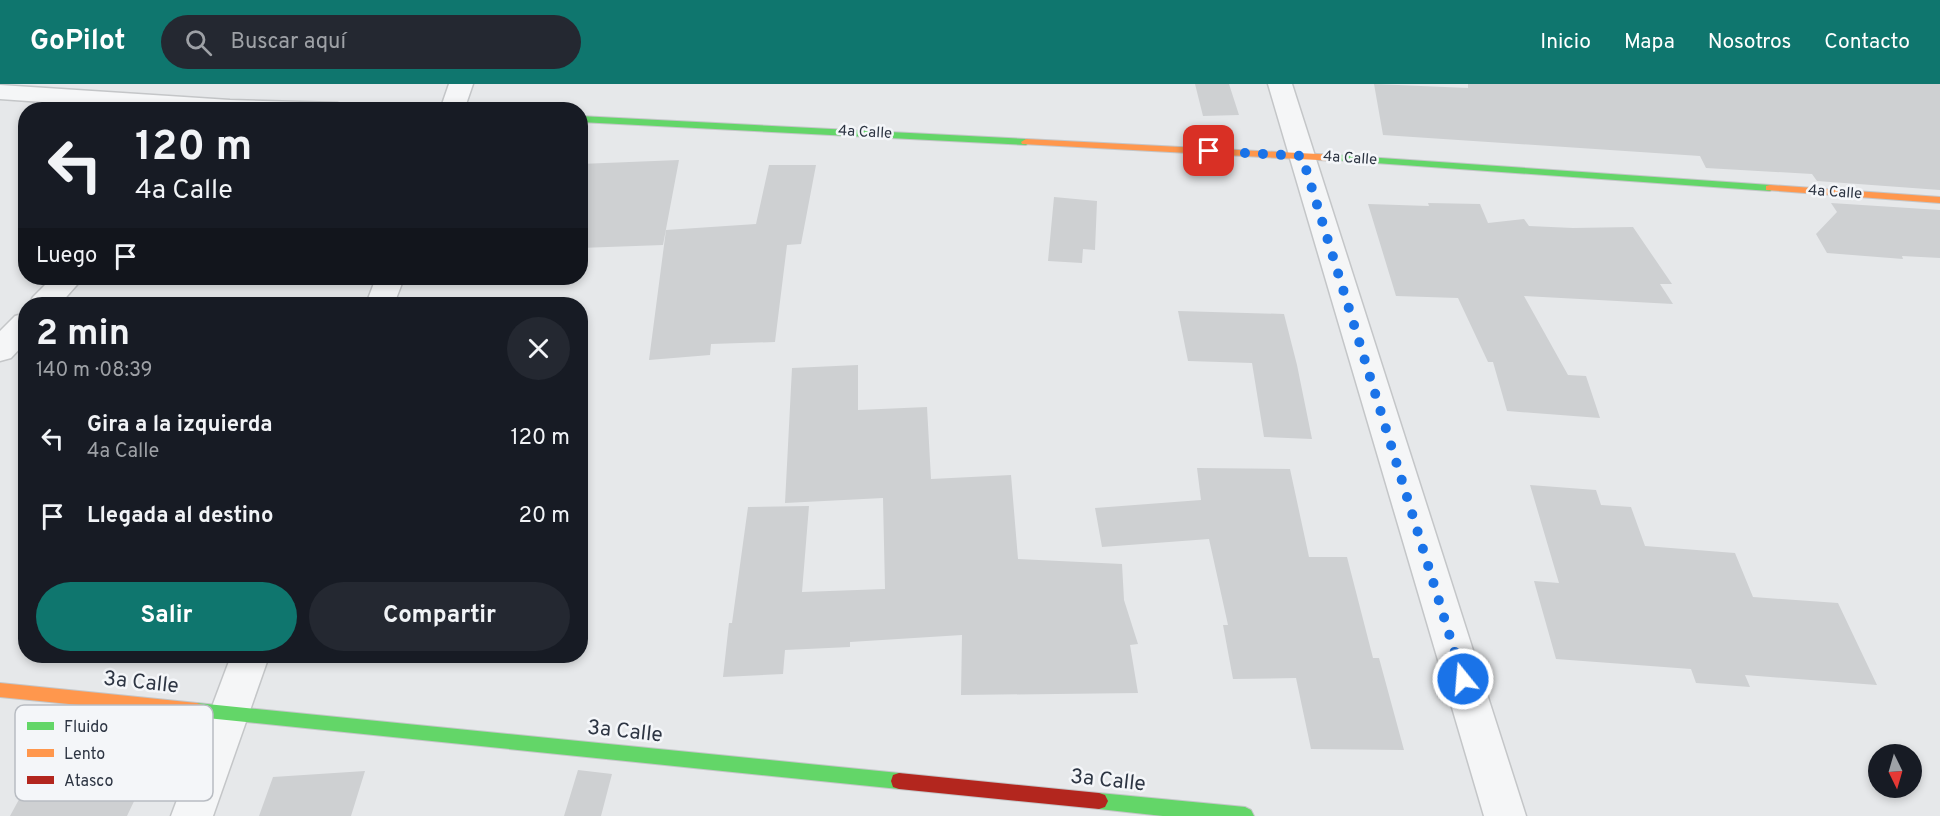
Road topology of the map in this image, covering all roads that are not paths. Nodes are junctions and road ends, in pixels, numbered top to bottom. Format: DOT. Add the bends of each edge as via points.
graph roads {
  1 [pos="248,84"];
  2 [pos="462,84"];
  3 [pos="1280,84"];
  4 [pos="0,92"];
  5 [pos="143,102"];
  6 [pos="234,102"];
  7 [pos="455,102"];
  8 [pos="588,119"];
  9 [pos="1302,156"];
  10 [pos="1940,200"];
  11 [pos="62,285"];
  12 [pos="50,297"];
  13 [pos="18,331"];
  14 [pos="0,350"];
  15 [pos="247,663"];
  16 [pos="0,690"];
  17 [pos="149,705"];
  18 [pos="213,711"];
  19 [pos="229,713"];
  20 [pos="213,758"];
  21 [pos="197,801"];
  22 [pos="192,816"];
  23 [pos="1245,816"];
  24 [pos="1505,816"];
  1 -- 6 [label="street"];
  2 -- 7 [label="street"];
  3 -- 9 [label="street"];
  4 -- 5 [label="street"];
  8 -- 9 [label="street, 4a Calle"];
  9 -- 10 [label="street, 4a Calle"];
  9 -- 24 [label="street"];
  11 -- 12 [label="street"];
  13 -- 14 [label="street"];
  15 -- 19 [label="street"];
  16 -- 17 [label="street, 3a Calle"];
  18 -- 19 [label="street, 3a Calle"];
  19 -- 20 [label="street"];
  19 -- 23 [label="street, 3a Calle"];
  21 -- 22 [label="street"];
}
